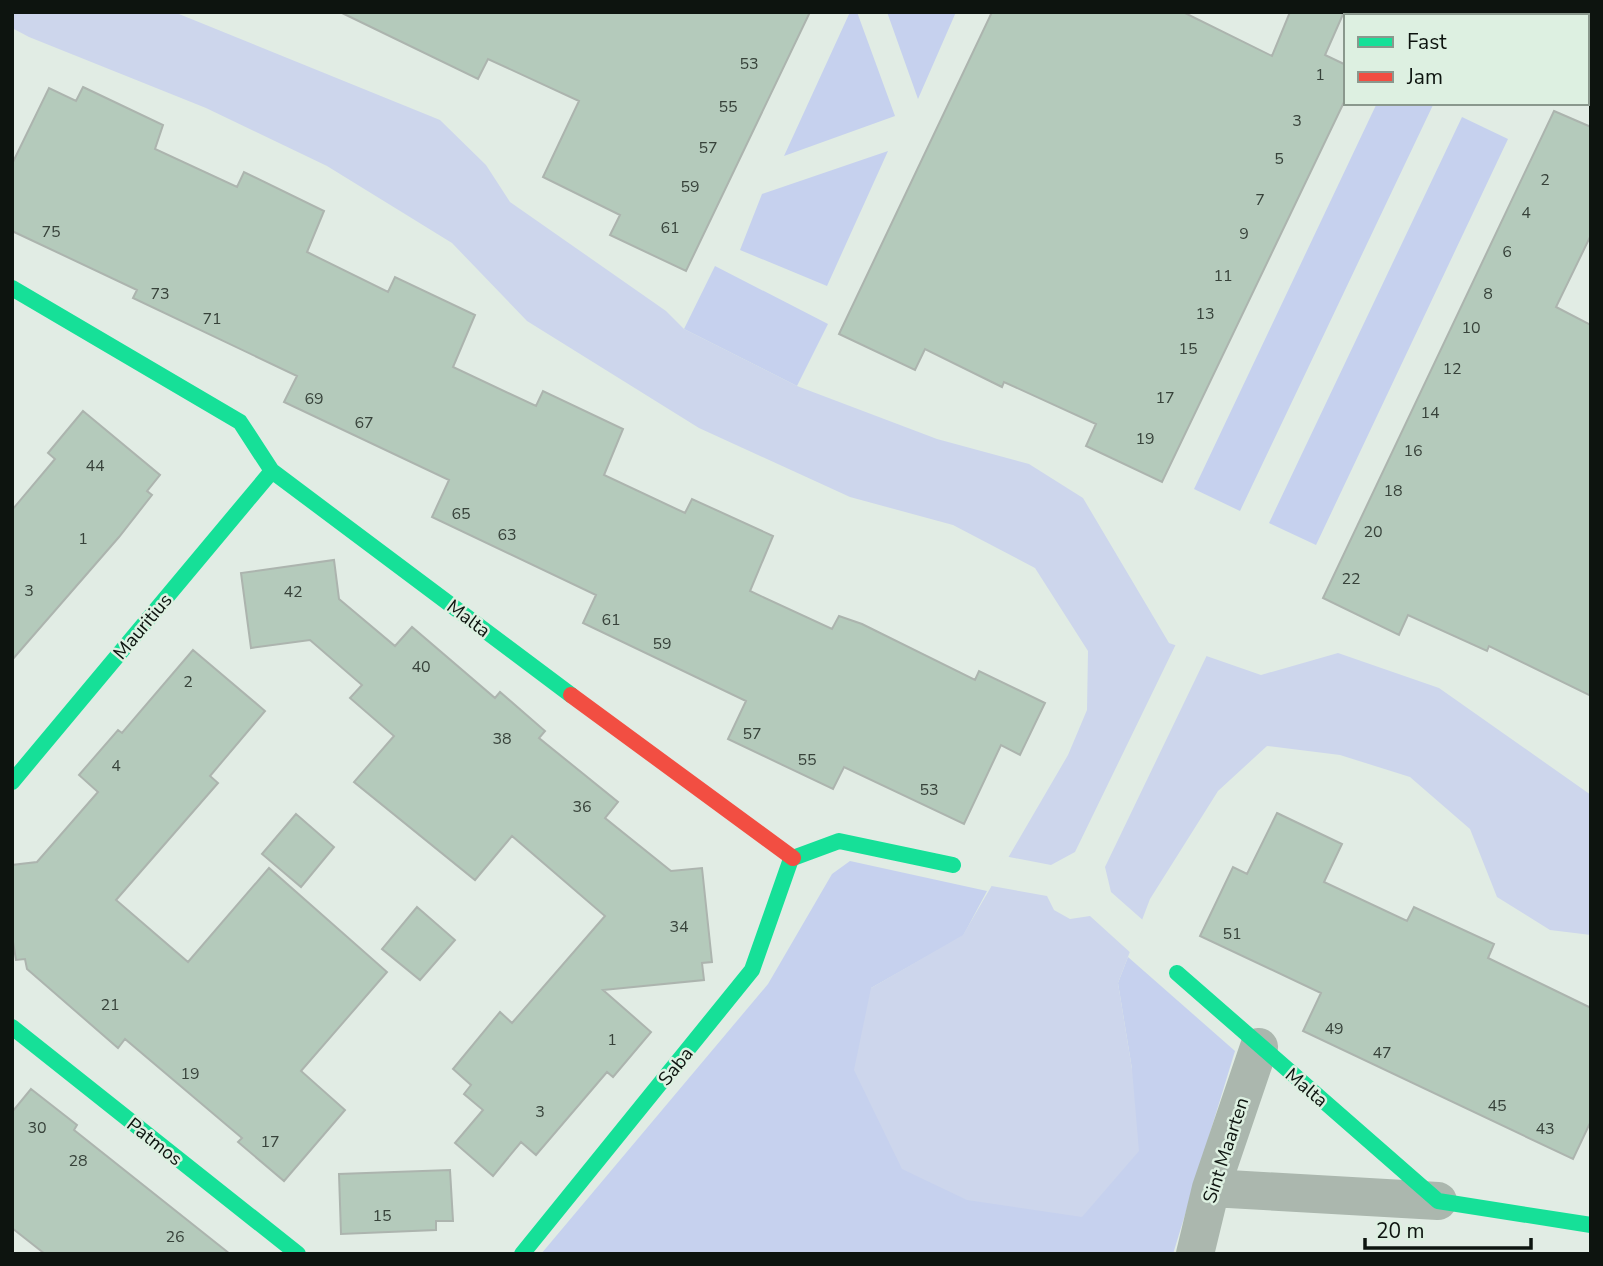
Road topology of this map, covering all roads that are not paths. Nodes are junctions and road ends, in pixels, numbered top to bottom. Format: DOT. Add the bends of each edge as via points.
graph roads {
  1 [pos="12,288"];
  2 [pos="272,471"];
  3 [pos="12,782"];
  4 [pos="791,859"];
  5 [pos="953,864"];
  6 [pos="1177,973"];
  7 [pos="12,1027"];
  8 [pos="1259,1047"];
  9 [pos="1211,1188"];
  10 [pos="1438,1201"];
  11 [pos="1591,1226"];
  12 [pos="298,1254"];
  13 [pos="522,1254"];
  14 [pos="1195,1254"];
  1 -- 2 [label="street, Malta" via="240,422"];
  2 -- 3 [label="street, Mauritius"];
  2 -- 4 [label="street, Malta"];
  4 -- 5 [label="street" via="839,841"];
  4 -- 13 [label="street, Saba" via="752,970"];
  6 -- 8 [label="street, Malta"];
  7 -- 12 [label="street, Patmos"];
  8 -- 9 [label="street, Sint Maarten"];
  8 -- 10 [label="street, Malta"];
  9 -- 10 [label="street"];
  9 -- 14 [label="street, Sint Maarten"];
  10 -- 11 [label="street"];
}
